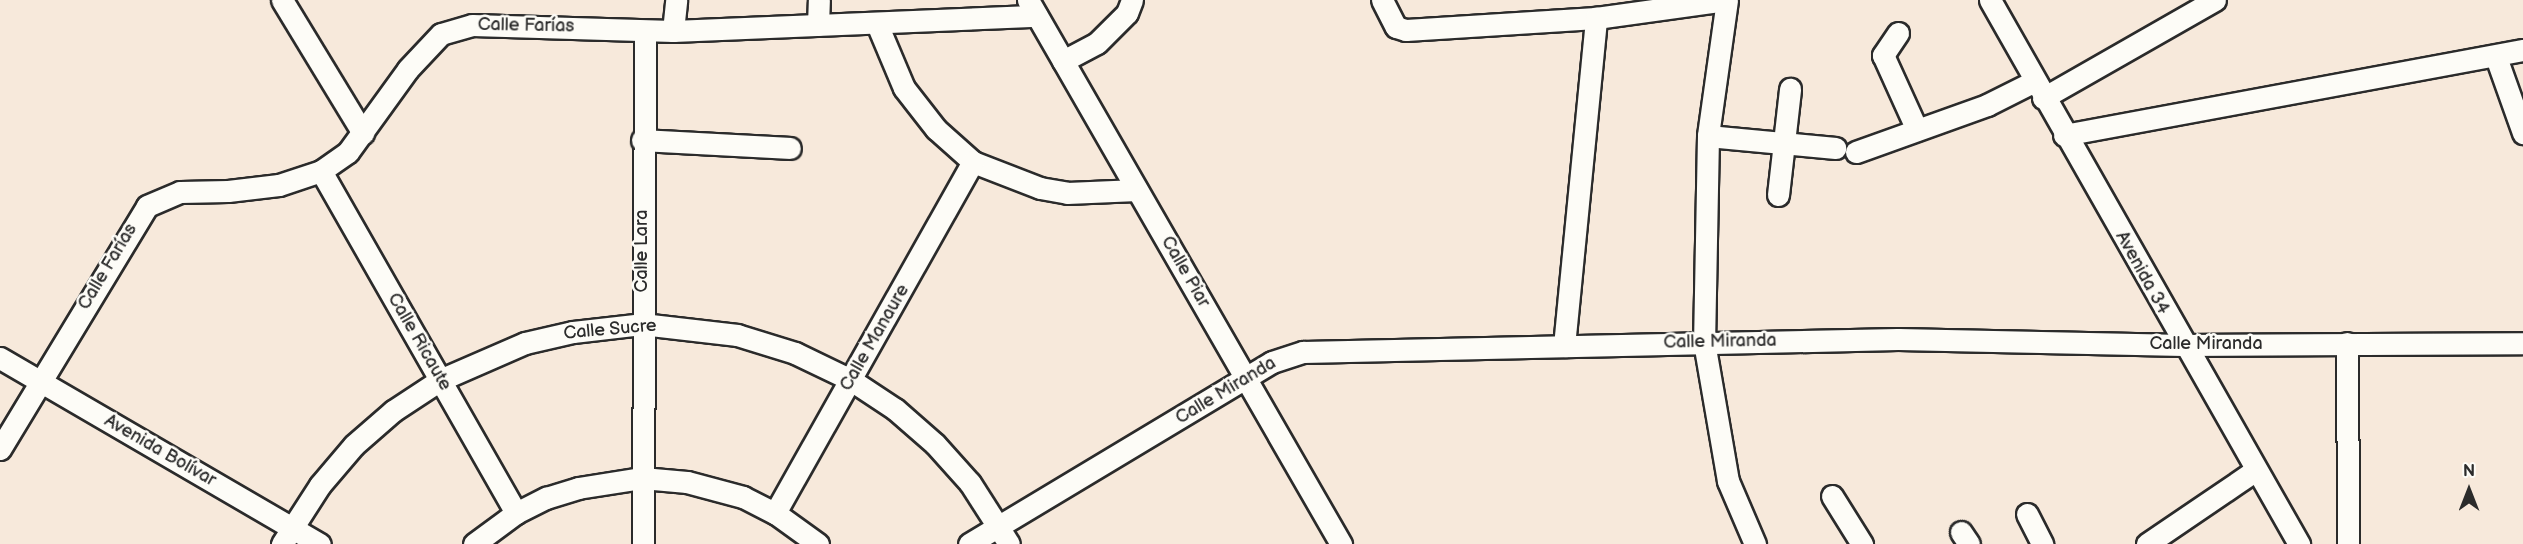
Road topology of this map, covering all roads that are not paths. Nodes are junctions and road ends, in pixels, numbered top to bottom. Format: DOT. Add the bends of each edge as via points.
graph roads {
  1 [pos="282,0"];
  2 [pos="676,0"];
  3 [pos="819,0"];
  4 [pos="1132,0"];
  5 [pos="1382,0"];
  6 [pos="1726,0"];
  7 [pos="1990,0"];
  8 [pos="2215,0"];
  9 [pos="1033,8"];
  10 [pos="1596,18"];
  11 [pos="877,24"];
  12 [pos="818,26"];
  13 [pos="645,31"];
  14 [pos="673,31"];
  15 [pos="1898,33"];
  16 [pos="2523,50"];
  17 [pos="2496,57"];
  18 [pos="1063,60"];
  19 [pos="1790,89"];
  20 [pos="2038,90"];
  21 [pos="1917,130"];
  22 [pos="363,133"];
  23 [pos="2523,133"];
  24 [pos="2064,135"];
  25 [pos="1708,136"];
  26 [pos="642,140"];
  27 [pos="1784,146"];
  28 [pos="790,148"];
  29 [pos="1835,148"];
  30 [pos="1856,152"];
  31 [pos="973,162"];
  32 [pos="321,171"];
  33 [pos="1137,190"];
  34 [pos="1778,195"];
  35 [pos="642,324"];
  36 [pos="1704,342"];
  37 [pos="2347,343"];
  38 [pos="2523,343"];
  39 [pos="2183,345"];
  40 [pos="1564,346"];
  41 [pos="0,358"];
  42 [pos="1246,378"];
  43 [pos="440,380"];
  44 [pos="851,380"];
  45 [pos="40,382"];
  46 [pos="0,449"];
  47 [pos="2256,470"];
  48 [pos="642,478"];
  49 [pos="1832,496"];
  50 [pos="516,513"];
  51 [pos="775,513"];
  52 [pos="2027,514"];
  53 [pos="286,536"];
  54 [pos="1004,536"];
  55 [pos="320,544"];
  56 [pos="474,544"];
  57 [pos="643,544"];
  58 [pos="818,544"];
  59 [pos="969,544"];
  60 [pos="1341,544"];
  61 [pos="1755,544"];
  62 [pos="1862,544"];
  63 [pos="2042,544"];
  64 [pos="2147,544"];
  65 [pos="2299,544"];
  66 [pos="2348,544"];
  1 -- 22 [label="street"];
  2 -- 14 [label="street"];
  3 -- 12 [label="street"];
  4 -- 18 [label="street" via="1127,13 1097,44"];
  5 -- 10 [label="street" via="1396,27 1406,30"];
  6 -- 10 [label="street"];
  6 -- 25 [label="street"];
  7 -- 20 [label="street, Avenida 34"];
  8 -- 20 [label="street"];
  9 -- 11 [label="street, Calle Farías"];
  9 -- 18 [label="street, Calle Piar"];
  10 -- 40 [label="street"];
  11 -- 12 [label="street, Calle Farías"];
  11 -- 31 [label="street" via="904,88 936,129"];
  12 -- 14 [label="street, Calle Farías"];
  13 -- 14 [label="street, Calle Farías"];
  13 -- 22 [label="street, Calle Farías" via="462,26 441,34 408,69"];
  13 -- 26 [label="street, Calle Lara"];
  15 -- 21 [label="street" via="1883,55"];
  16 -- 17 [label="street"];
  17 -- 23 [label="street"];
  17 -- 24 [label="street"];
  18 -- 33 [label="street, Calle Piar"];
  19 -- 27 [label="street"];
  20 -- 21 [label="street"];
  20 -- 24 [label="street, Avenida 34"];
  21 -- 30 [label="street"];
  22 -- 32 [label="street, Calle Farías" via="348,152"];
  24 -- 39 [label="street, Avenida 34"];
  25 -- 27 [label="street"];
  25 -- 36 [label="street"];
  26 -- 28 [label="street"];
  26 -- 35 [label="street, Calle Lara"];
  27 -- 29 [label="street"];
  27 -- 34 [label="street"];
  31 -- 33 [label="street" via="1058,191"];
  31 -- 44 [label="street, Calle Manaure"];
  32 -- 43 [label="street, Calle Ricaute"];
  32 -- 45 [label="street, Calle Farías" via="279,185 171,194 147,206"];
  33 -- 42 [label="street, Calle Piar"];
  35 -- 43 [label="street, Calle Sucre" via="573,332 525,343"];
  35 -- 44 [label="street, Calle Sucre" via="707,330 766,343"];
  35 -- 48 [label="street, Calle Lara"];
  36 -- 39 [label="street, Calle Miranda" via="1898,339"];
  36 -- 40 [label="street, Calle Miranda"];
  36 -- 61 [label="street" via="1728,481"];
  37 -- 38 [label="street, Calle Miranda"];
  37 -- 39 [label="street, Calle Miranda"];
  37 -- 66 [label="street"];
  39 -- 47 [label="street, Avenida 34"];
  40 -- 42 [label="street, Calle Miranda" via="1303,352 1285,356"];
  41 -- 45 [label="street, Avenida Bolívar"];
  42 -- 54 [label="street, Calle Miranda"];
  42 -- 60 [label="street, Calle Piar"];
  43 -- 50 [label="street, Calle Ricaute"];
  43 -- 53 [label="street, Calle Sucre" via="393,411 354,446 320,485"];
  44 -- 51 [label="street, Calle Manaure"];
  44 -- 54 [label="street, Calle Sucre" via="895,409 934,444 969,483"];
  45 -- 46 [label="street, Calle Farías"];
  45 -- 53 [label="street, Avenida Bolívar"];
  47 -- 64 [label="street"];
  47 -- 65 [label="street, Avenida 34"];
  48 -- 50 [label="street" via="578,488"];
  48 -- 51 [label="street" via="708,486"];
  48 -- 57 [label="street, Calle Lara"];
  49 -- 62 [label="street"];
  50 -- 56 [label="street"];
  51 -- 58 [label="street"];
  52 -- 63 [label="street"];
  53 -- 55 [label="street, Avenida Bolívar"];
  54 -- 59 [label="street, Calle Miranda"];
}
